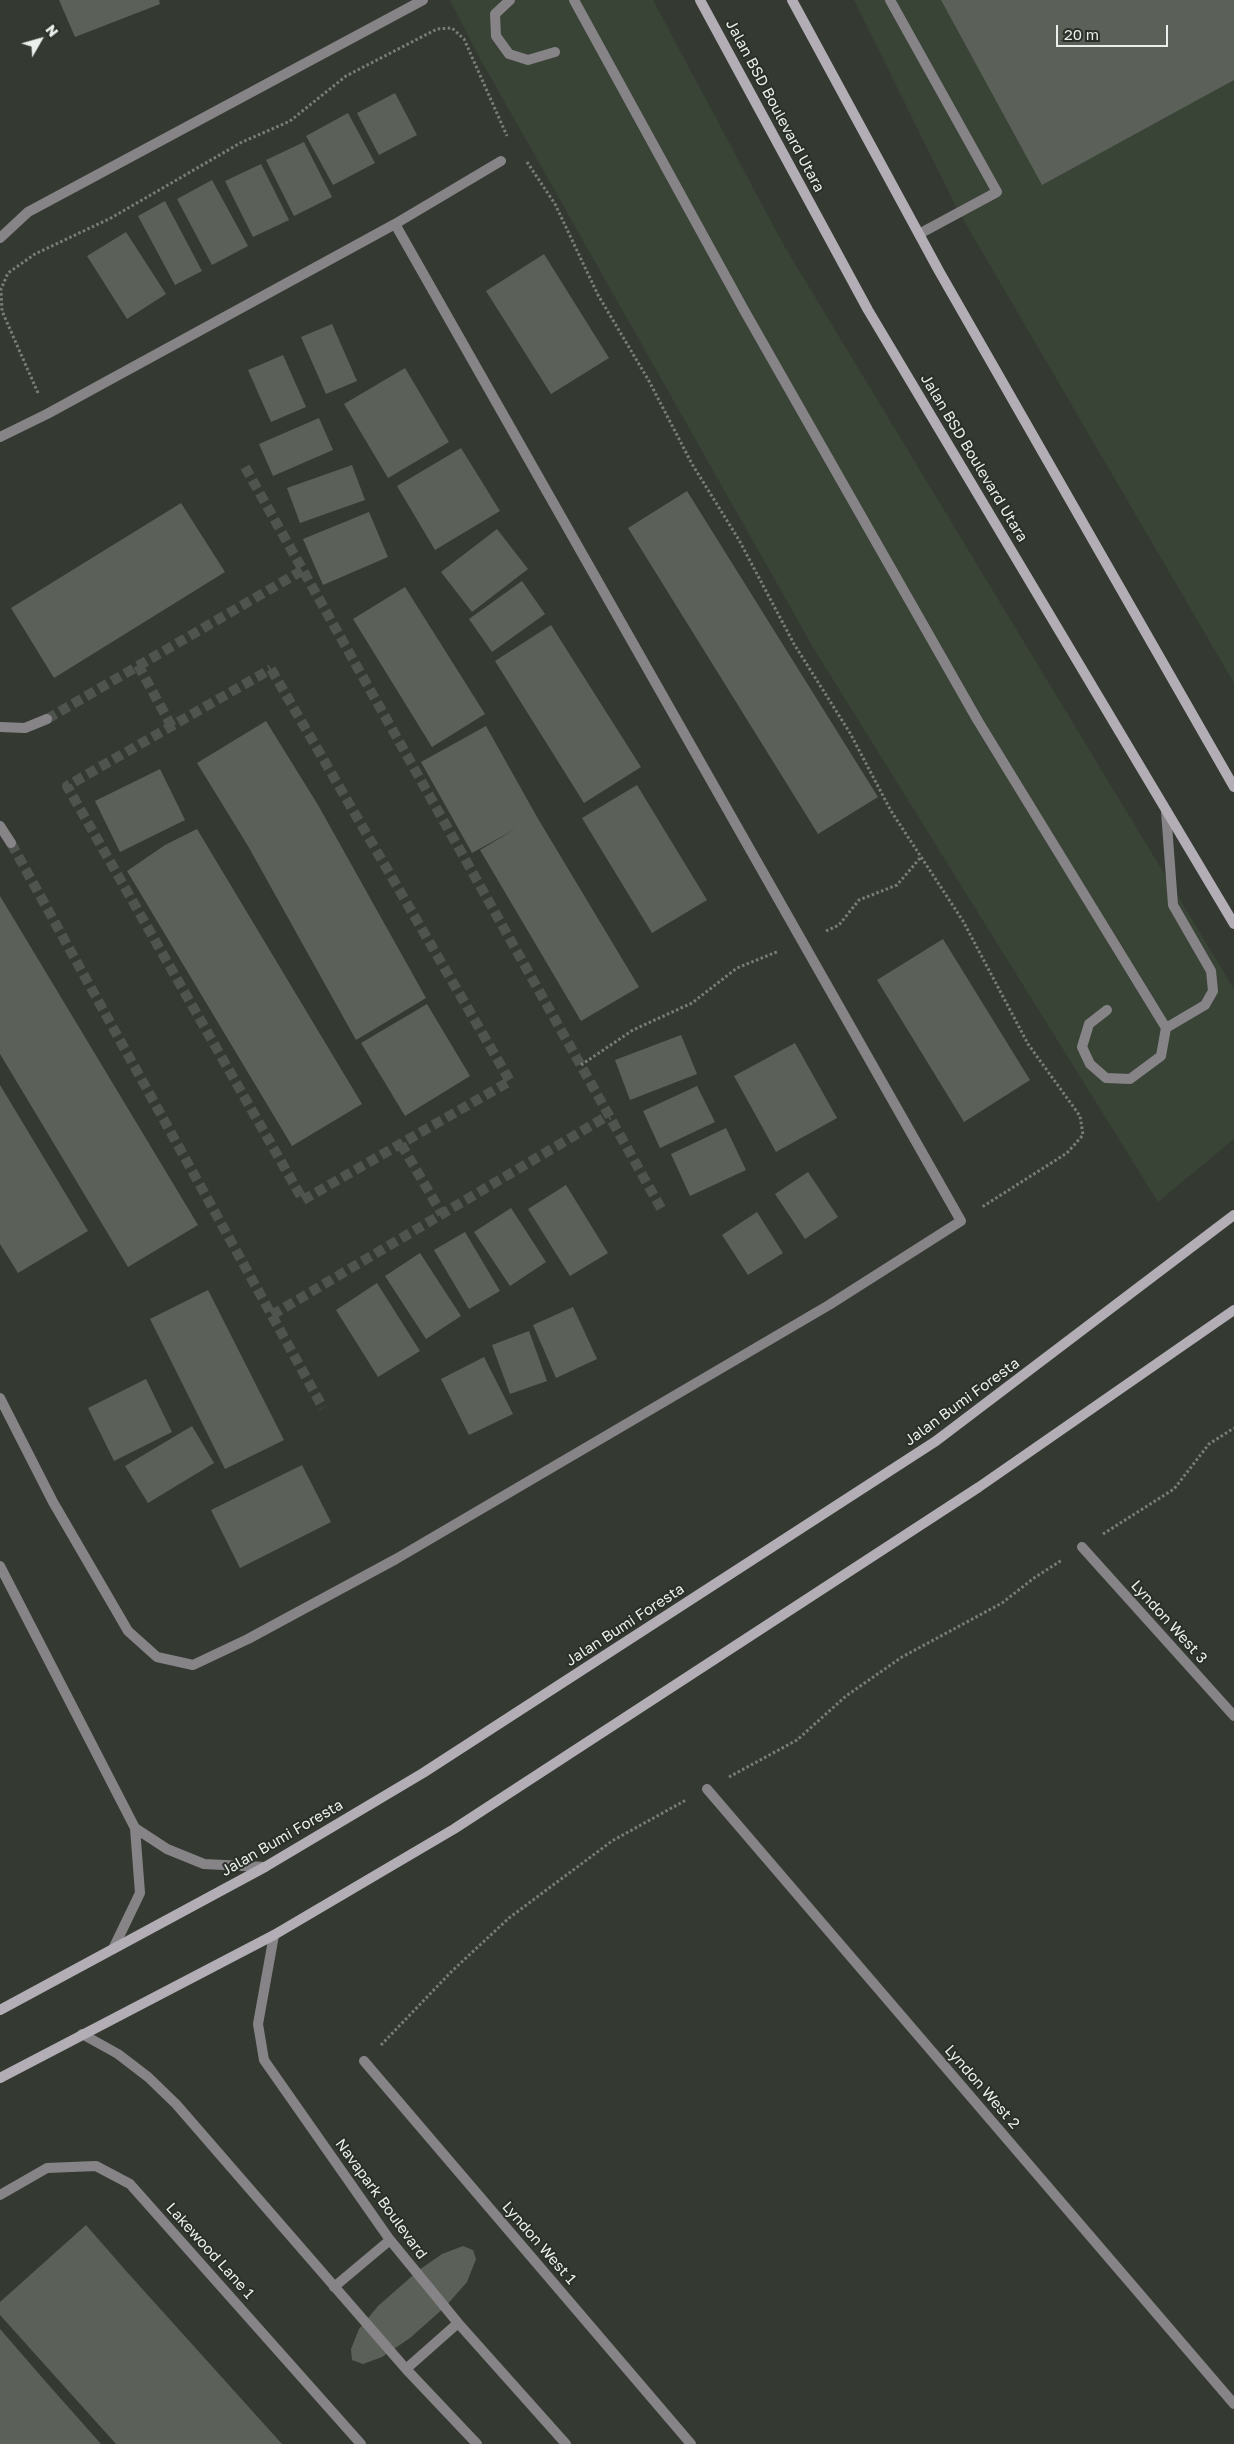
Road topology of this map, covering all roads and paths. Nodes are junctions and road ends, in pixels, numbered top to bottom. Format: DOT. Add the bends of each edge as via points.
graph roads {
  1 [pos="423,0"];
  2 [pos="510,0"];
  3 [pos="574,0"];
  4 [pos="700,0"];
  5 [pos="792,0"];
  6 [pos="890,0"];
  7 [pos="554,52"];
  8 [pos="517,148"];
  9 [pos="501,161"];
  10 [pos="395,224"];
  11 [pos="919,234"];
  12 [pos="0,238"];
  13 [pos="47,414"];
  14 [pos="0,437"];
  15 [pos="47,719"];
  16 [pos="0,727"];
  17 [pos="1234,786"];
  18 [pos="1166,811"];
  19 [pos="0,826"];
  20 [pos="11,844"];
  21 [pos="921,857"];
  22 [pos="1234,924"];
  23 [pos="802,942"];
  24 [pos="1107,1010"];
  25 [pos="1166,1028"];
  26 [pos="581,1065"];
  27 [pos="1234,1215"];
  28 [pos="961,1221"];
  29 [pos="1234,1310"];
  30 [pos="0,1398"];
  31 [pos="1234,1428"];
  32 [pos="1082,1547"];
  33 [pos="0,1566"];
  34 [pos="1234,1716"];
  35 [pos="707,1789"];
  36 [pos="135,1828"];
  37 [pos="265,1867"];
  38 [pos="274,1935"];
  39 [pos="113,1950"];
  40 [pos="0,2010"];
  41 [pos="82,2034"];
  42 [pos="364,2062"];
  43 [pos="0,2078"];
  44 [pos="0,2195"];
  45 [pos="390,2240"];
  46 [pos="334,2287"];
  47 [pos="458,2323"];
  48 [pos="406,2369"];
  49 [pos="1234,2404"];
  50 [pos="361,2444"];
  51 [pos="477,2444"];
  52 [pos="566,2444"];
  53 [pos="691,2444"];
  1 -- 12 [label="street" via="28,212"];
  2 -- 7 [label="street" via="495,14 496,36 509,54 528,60"];
  3 -- 25 [label="street" via="744,310 978,721"];
  4 -- 18 [label="main road, Jalan BSD Boulevard Utara" via="868,310"];
  5 -- 11 [label="main road"];
  6 -- 11 [label="street" via="997,192"];
  8 -- 9 [label="path"];
  8 -- 13 [label="path" via="504,133 464,39 452,28 437,29 346,76 290,121 242,142 111,218 35,254 8,273 1,289 2,311"];
  8 -- 21 [label="path" via="555,204 598,295 649,381 692,464 739,540 794,644 850,734 891,811"];
  9 -- 10 [label="street"];
  10 -- 13 [label="street"];
  10 -- 23 [label="street"];
  11 -- 17 [label="main road"];
  13 -- 14 [label="street"];
  15 -- 16 [label="street" via="25,728"];
  18 -- 22 [label="main road, Jalan BSD Boulevard Utara"];
  18 -- 25 [label="street" via="1172,905 1211,971 1213,991 1205,1005"];
  19 -- 20 [label="street"];
  21 -- 23 [label="path" via="897,885 859,900 839,925"];
  21 -- 28 [label="path" via="963,922 1028,1044 1080,1116 1083,1135 1067,1153"];
  23 -- 26 [label="path" via="737,968 692,1003 633,1030"];
  23 -- 28 [label="street"];
  24 -- 25 [label="street" via="1088,1024 1082,1047 1090,1064 1106,1078 1130,1079 1161,1056"];
  27 -- 37 [label="main road, Jalan Bumi Foresta" via="936,1441 423,1773"];
  28 -- 30 [label="street" via="829,1305 396,1559 193,1665 157,1658 128,1631 53,1502"];
  29 -- 38 [label="main road" via="979,1487 454,1829"];
  31 -- 32 [label="path" via="1209,1444 1174,1489"];
  32 -- 34 [label="street, Lyndon West 3"];
  32 -- 35 [label="path" via="1002,1602 902,1657 846,1696 797,1740"];
  33 -- 36 [label="street"];
  35 -- 42 [label="path" via="612,1841 509,1918 452,1971"];
  35 -- 49 [label="street, Lyndon West 2"];
  36 -- 37 [label="street" via="167,1849 204,1864"];
  36 -- 39 [label="street" via="140,1893"];
  37 -- 39 [label="main road, Jalan Bumi Foresta"];
  38 -- 41 [label="main road"];
  38 -- 45 [label="street, Navapark Boulevard" via="258,2024 264,2060"];
  39 -- 40 [label="main road, Jalan Bumi Foresta"];
  41 -- 43 [label="main road"];
  41 -- 46 [label="street" via="118,2054 176,2104"];
  42 -- 53 [label="street, Lyndon West 1"];
  44 -- 50 [label="street, Lakewood Lane 1" via="47,2168 96,2166 130,2184"];
  45 -- 46 [label="street"];
  45 -- 47 [label="street, Navapark Boulevard"];
  46 -- 48 [label="street"];
  47 -- 48 [label="street"];
  47 -- 52 [label="street, Navapark Boulevard"];
  48 -- 51 [label="street"];
}
